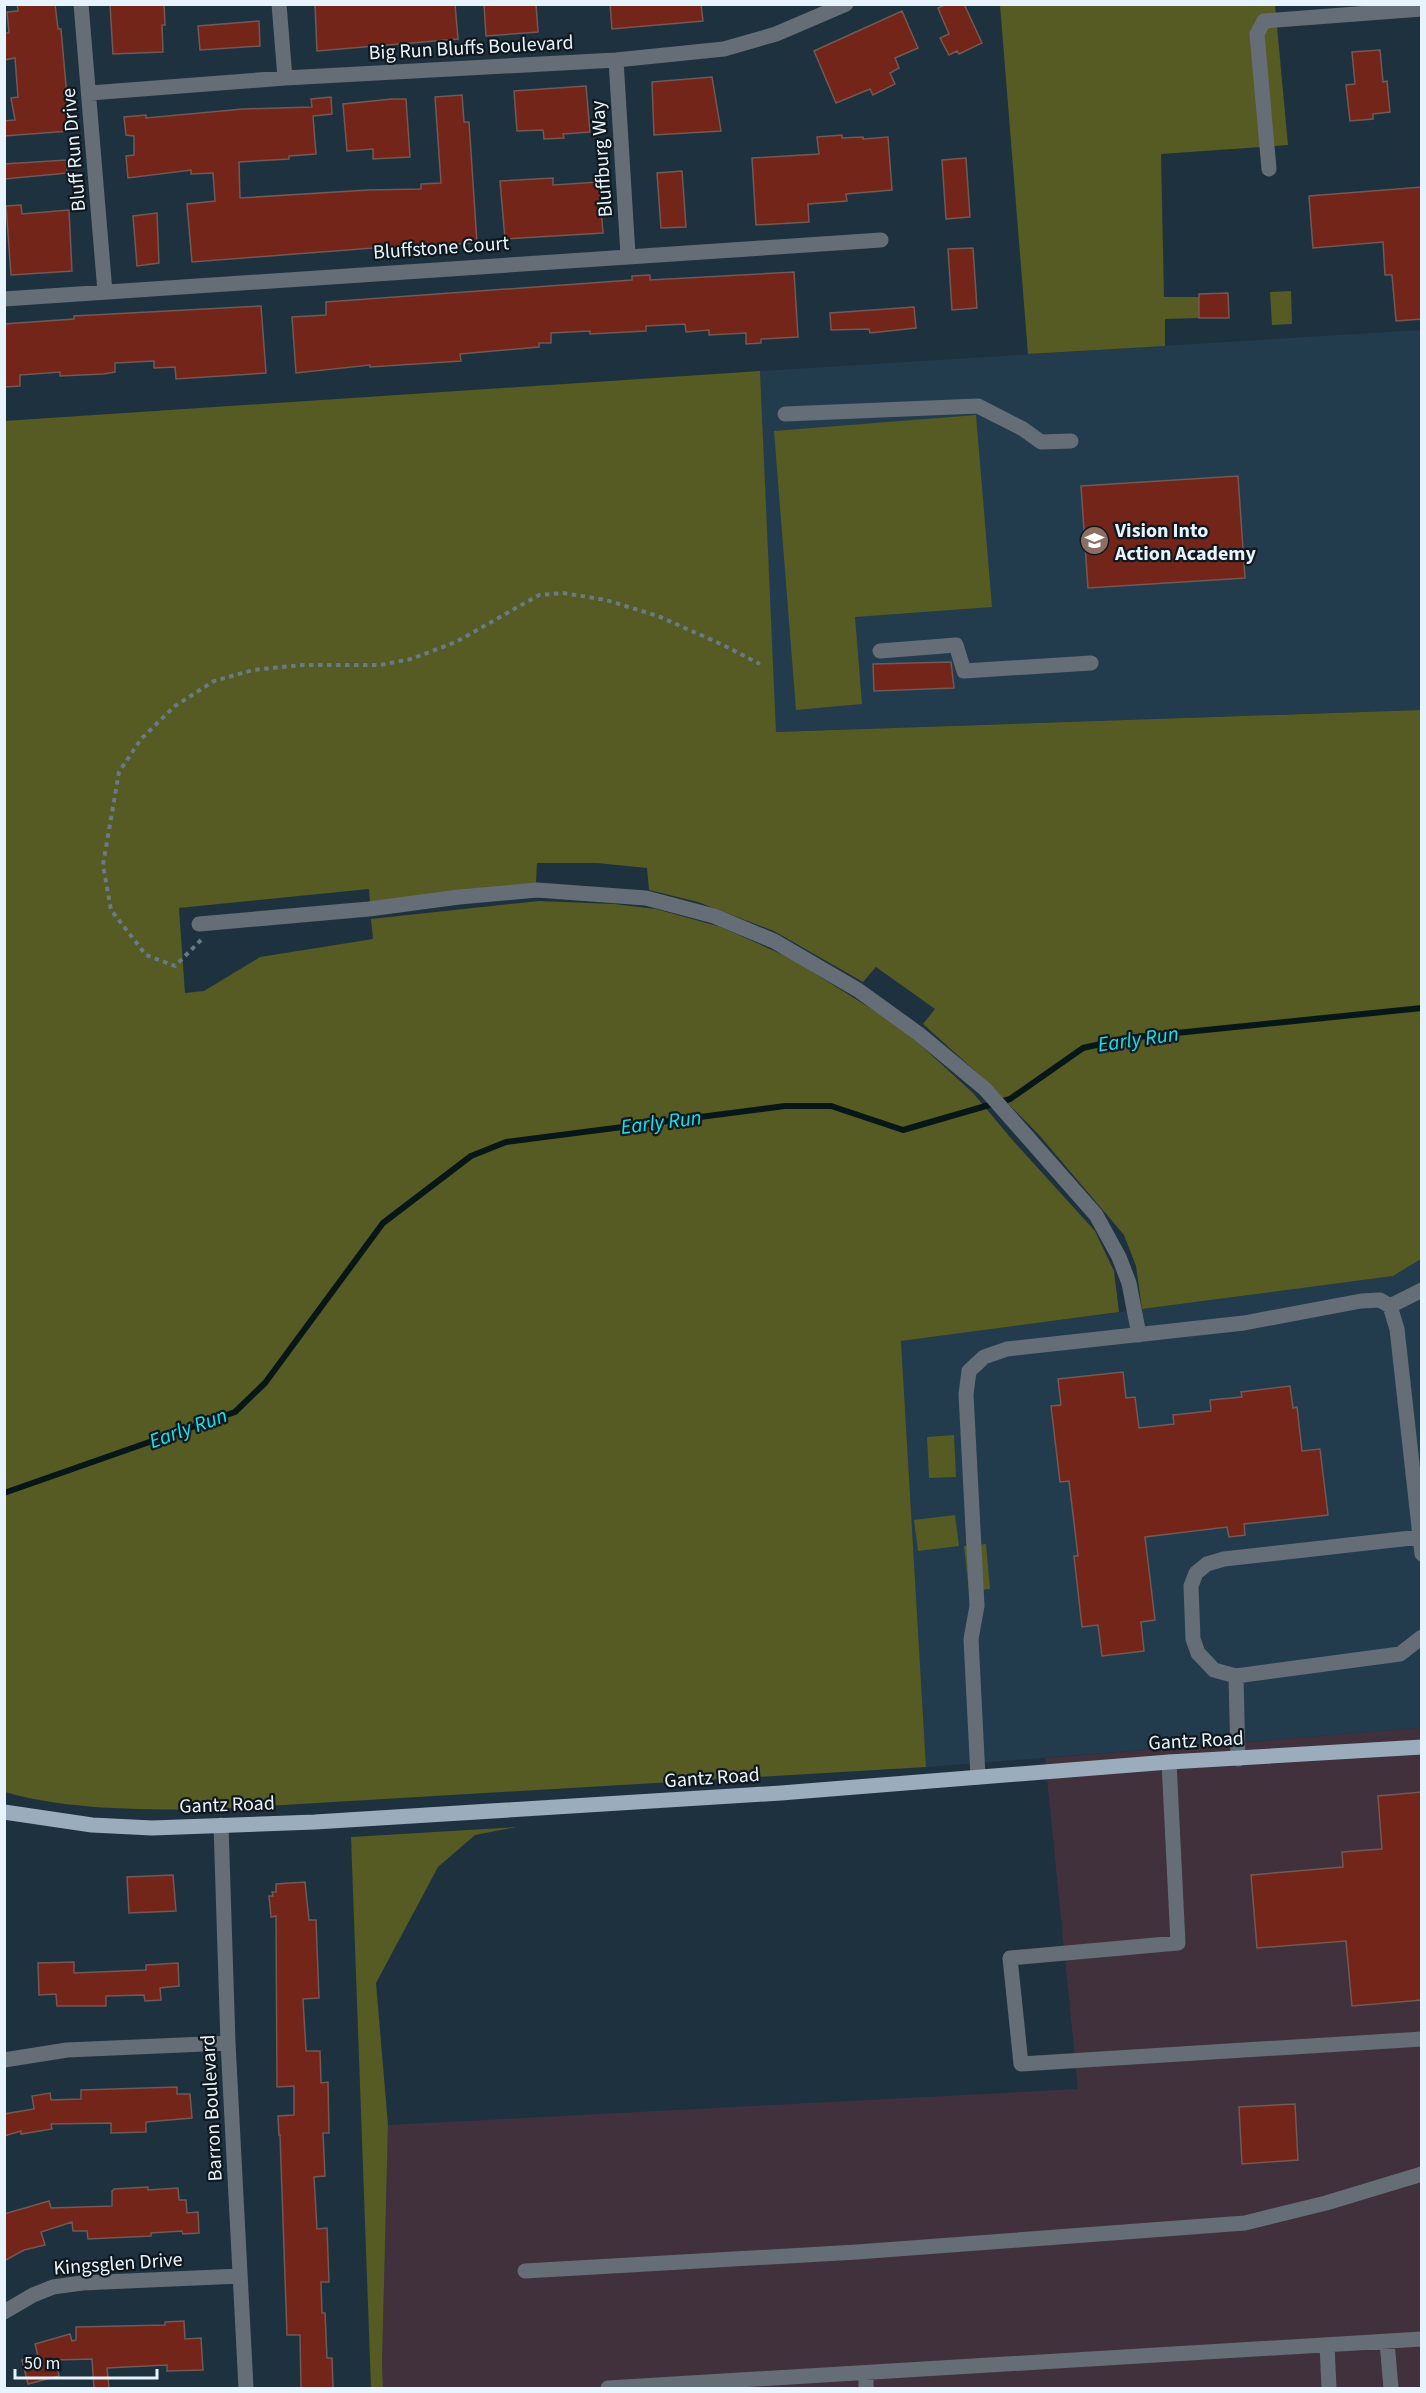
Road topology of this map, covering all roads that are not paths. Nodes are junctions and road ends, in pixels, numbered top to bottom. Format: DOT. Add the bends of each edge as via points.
graph roads {
  1 [pos="81,4"];
  2 [pos="279,4"];
  3 [pos="846,4"];
  4 [pos="1422,9"];
  5 [pos="616,60"];
  6 [pos="285,78"];
  7 [pos="90,93"];
  8 [pos="1269,169"];
  9 [pos="880,240"];
  10 [pos="628,255"];
  11 [pos="105,292"];
  12 [pos="4,299"];
  13 [pos="785,414"];
  14 [pos="1071,441"];
  15 [pos="880,651"];
  16 [pos="1091,663"];
  17 [pos="199,924"];
  18 [pos="1422,1290"];
  19 [pos="1390,1306"];
  20 [pos="1139,1335"];
  21 [pos="1420,1537"];
  22 [pos="1422,1554"];
  23 [pos="1422,1637"];
  24 [pos="1236,1676"];
  25 [pos="1422,1747"];
  26 [pos="1238,1759"];
  27 [pos="1169,1762"];
  28 [pos="978,1777"];
  29 [pos="4,1812"];
  30 [pos="220,1825"];
  31 [pos="1422,2039"];
  32 [pos="228,2043"];
  33 [pos="4,2060"];
  34 [pos="1422,2174"];
  35 [pos="525,2271"];
  36 [pos="240,2276"];
  37 [pos="4,2312"];
  38 [pos="1422,2340"];
  39 [pos="1387,2342"];
  40 [pos="1327,2345"];
  41 [pos="866,2381"];
  42 [pos="246,2388"];
  43 [pos="608,2388"];
  44 [pos="1329,2388"];
  45 [pos="1390,2388"];
  1 -- 7 [label="street, Bluff Run Drive"];
  2 -- 6 [label="street"];
  3 -- 5 [label="street, Big Run Bluffs Boulevard" via="776,34 724,49"];
  4 -- 8 [label="street" via="1264,21 1257,34"];
  5 -- 6 [label="street, Big Run Bluffs Boulevard"];
  5 -- 10 [label="street, Bluffburg Way"];
  6 -- 7 [label="street, Big Run Bluffs Boulevard"];
  7 -- 11 [label="street, Bluff Run Drive"];
  9 -- 10 [label="street, Bluffstone Court"];
  10 -- 11 [label="street, Bluffstone Court"];
  11 -- 12 [label="street, Bluffstone Court"];
  13 -- 14 [label="street" via="978,406 1041,442"];
  15 -- 16 [label="street" via="956,645 963,671"];
  17 -- 20 [label="street" via="537,890 646,898 714,916 774,941 858,990 985,1089 1096,1215 1129,1283"];
  18 -- 19 [label="street"];
  19 -- 20 [label="street" via="1380,1300 1361,1301 1244,1323"];
  19 -- 21 [label="street" via="1397,1329"];
  20 -- 28 [label="street" via="1006,1349 984,1357 969,1371 966,1394 977,1606 971,1638"];
  21 -- 22 [label="street"];
  21 -- 24 [label="street" via="1224,1559 1196,1573 1191,1586 1193,1639 1198,1653 1214,1670"];
  23 -- 24 [label="street" via="1400,1654"];
  24 -- 26 [label="street"];
  25 -- 26 [label="main road, Gantz Road"];
  26 -- 27 [label="main road, Gantz Road"];
  27 -- 28 [label="main road, Gantz Road"];
  27 -- 31 [label="street" via="1178,1943 1010,1958 1021,2064"];
  28 -- 30 [label="main road, Gantz Road" via="781,1793"];
  29 -- 30 [label="main road, Gantz Road" via="102,1825"];
  30 -- 32 [label="street, Barron Boulevard"];
  32 -- 33 [label="street" via="67,2050"];
  32 -- 36 [label="street, Barron Boulevard"];
  34 -- 35 [label="street" via="1245,2223"];
  36 -- 37 [label="street, Kingsglen Drive" via="53,2287"];
  36 -- 42 [label="street, Barron Boulevard"];
  38 -- 39 [label="street"];
  39 -- 40 [label="street"];
  39 -- 45 [label="street"];
  40 -- 41 [label="street"];
  40 -- 44 [label="street"];
  41 -- 43 [label="street"];
}
